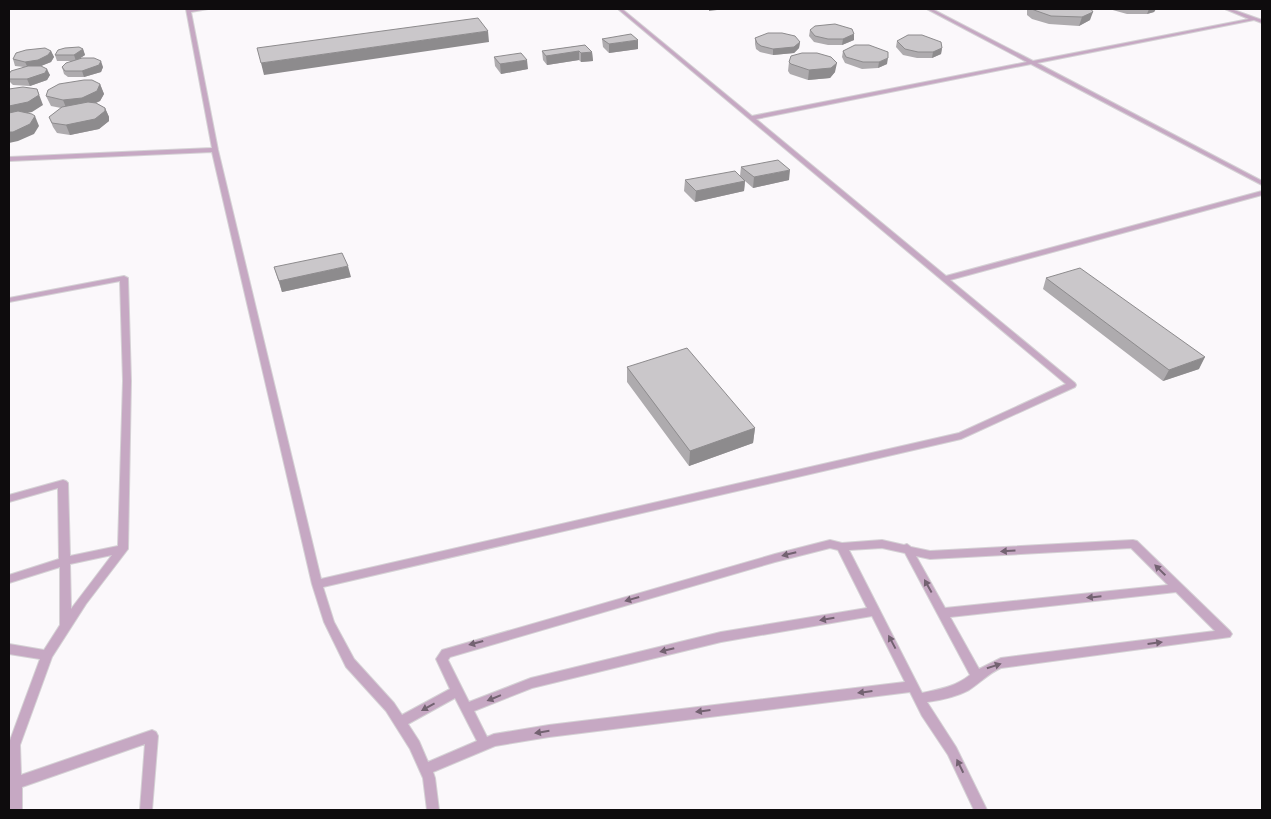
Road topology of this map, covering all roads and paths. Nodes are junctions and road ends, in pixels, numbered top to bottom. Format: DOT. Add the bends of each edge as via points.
graph roads {
  1 [pos="206,9"];
  2 [pos="620,9"];
  3 [pos="929,9"];
  4 [pos="1228,9"];
  5 [pos="189,10"];
  6 [pos="1254,19"];
  7 [pos="1262,22"];
  8 [pos="1031,63"];
  9 [pos="751,118"];
  10 [pos="215,150"];
  11 [pos="9,159"];
  12 [pos="1262,183"];
  13 [pos="1262,193"];
  14 [pos="945,279"];
  15 [pos="9,300"];
  16 [pos="9,498"];
  17 [pos="842,547"];
  18 [pos="907,548"];
  19 [pos="123,549"];
  20 [pos="66,560"];
  21 [pos="9,579"];
  22 [pos="317,584"];
  23 [pos="1178,588"];
  24 [pos="875,610"];
  25 [pos="942,613"];
  26 [pos="66,626"];
  27 [pos="9,649"];
  28 [pos="47,655"];
  29 [pos="976,675"];
  30 [pos="913,686"];
  31 [pos="457,691"];
  32 [pos="919,699"];
  33 [pos="466,709"];
  34 [pos="926,712"];
  35 [pos="400,722"];
  36 [pos="484,743"];
  37 [pos="12,760"];
  38 [pos="427,774"];
  39 [pos="16,783"];
  40 [pos="16,810"];
  41 [pos="146,810"];
  42 [pos="433,810"];
  43 [pos="981,810"];
  1 -- 5 [label="lane"];
  2 -- 9 [label="lane"];
  3 -- 8 [label="lane"];
  4 -- 6 [label="lane"];
  5 -- 10 [label="lane"];
  6 -- 7 [label="lane"];
  6 -- 8 [label="lane"];
  8 -- 9 [label="lane"];
  8 -- 12 [label="lane"];
  9 -- 14 [label="lane"];
  10 -- 11 [label="lane"];
  10 -- 22 [label="lane"];
  13 -- 14 [label="lane"];
  14 -- 22 [label="lane" via="1072,385 961,436"];
  15 -- 19 [label="lane" via="124,278 127,381"];
  16 -- 20 [label="lane" via="64,483"];
  17 -- 18 [label="lane" via="882,544"];
  17 -- 24 [label="lane"];
  17 -- 31 [label="lane, one-way" via="830,544 775,558 457,648 446,653 442,660"];
  23 -- 18 [label="lane, one-way" via="1133,544 930,556"];
  25 -- 18 [label="lane, one-way"];
  19 -- 20 [label="lane"];
  19 -- 26 [label="lane"];
  20 -- 21 [label="lane"];
  20 -- 26 [label="lane"];
  22 -- 35 [label="lane" via="329,622 350,663"];
  23 -- 25 [label="lane, one-way"];
  29 -- 23 [label="lane, one-way" via="1001,664 1226,634"];
  30 -- 24 [label="lane, one-way"];
  24 -- 33 [label="lane, one-way" via="702,641 531,683"];
  25 -- 29 [label="lane"];
  26 -- 28 [label="lane"];
  27 -- 28 [label="lane"];
  28 -- 37 [label="lane" via="14,745"];
  29 -- 32 [label="lane" via="965,686"];
  30 -- 32 [label="lane"];
  30 -- 36 [label="lane, one-way" via="548,731"];
  31 -- 33 [label="lane"];
  31 -- 35 [label="lane, one-way"];
  32 -- 34 [label="lane"];
  33 -- 36 [label="lane"];
  43 -- 34 [label="lane, one-way" via="952,751"];
  35 -- 38 [label="lane" via="415,745"];
  36 -- 38 [label="lane"];
  37 -- 39 [label="lane"];
  38 -- 42 [label="lane"];
  39 -- 40 [label="lane"];
  39 -- 41 [label="lane" via="152,736"];
}
